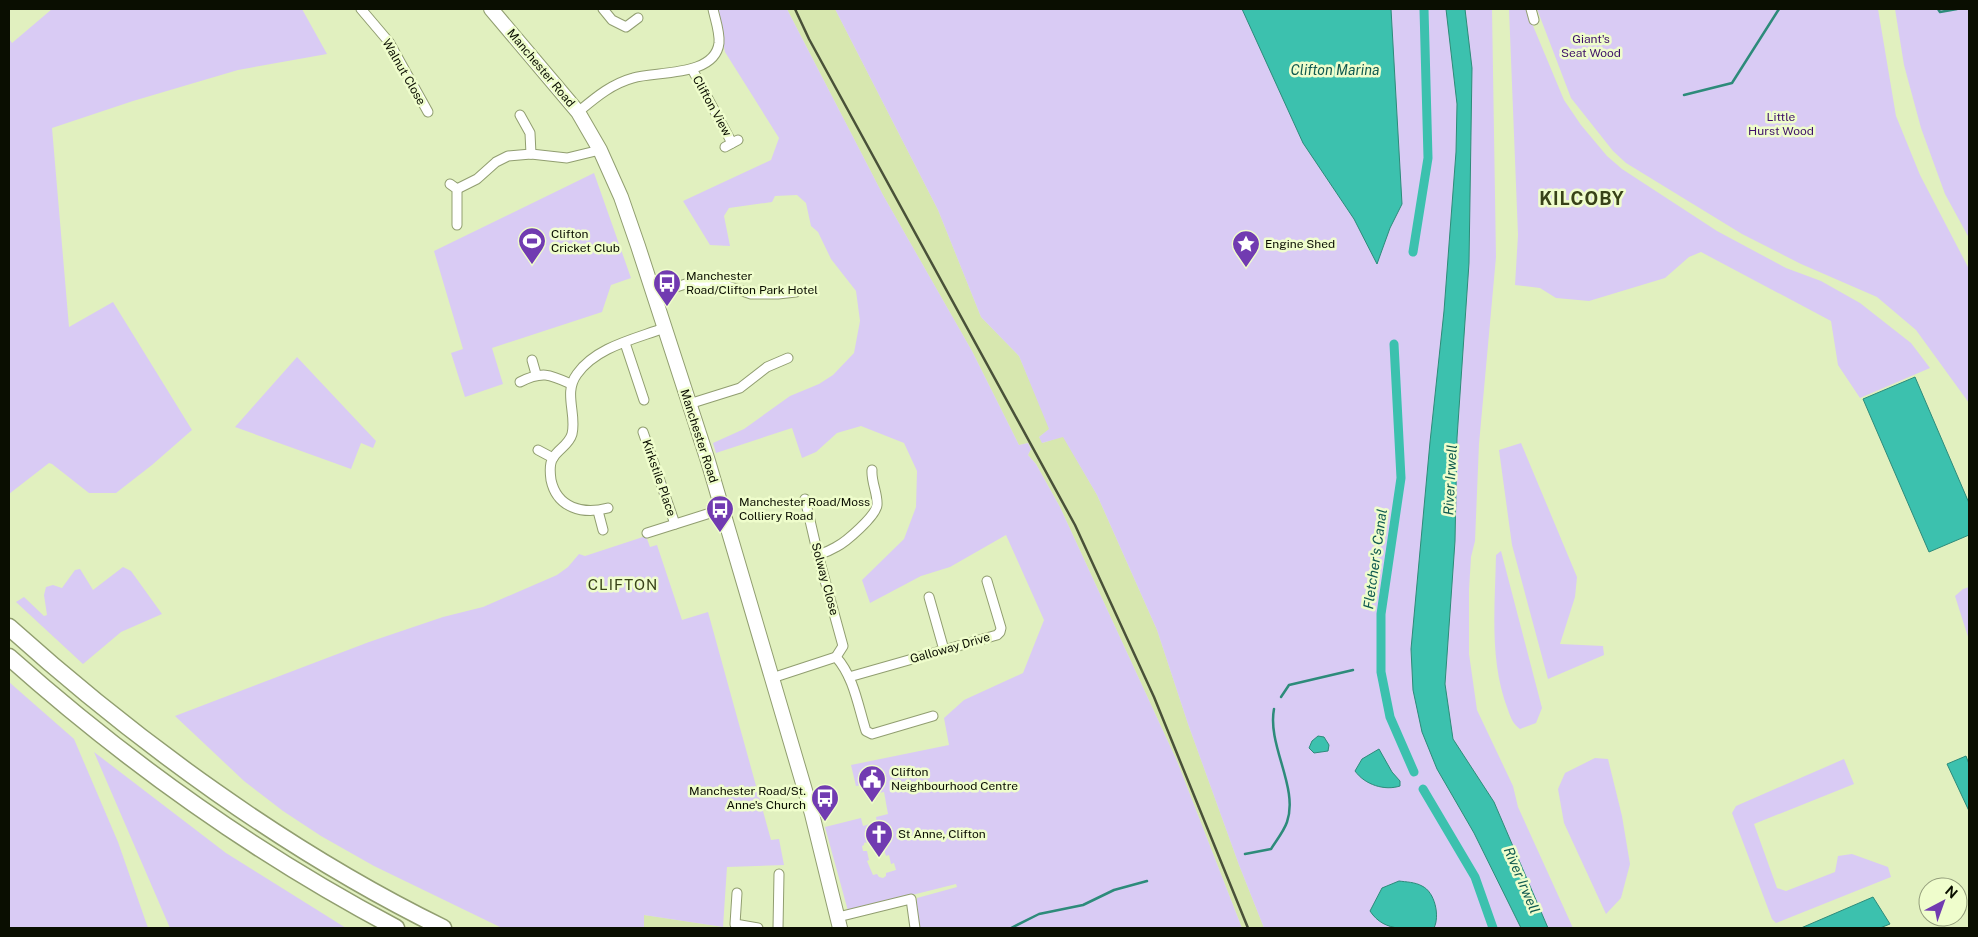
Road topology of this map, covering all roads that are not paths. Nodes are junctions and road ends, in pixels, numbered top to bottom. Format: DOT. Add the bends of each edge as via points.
graph roads {
  1 [pos="361,9"];
  2 [pos="491,9"];
  3 [pos="603,9"];
  4 [pos="713,9"];
  5 [pos="1531,9"];
  6 [pos="638,18"];
  7 [pos="1534,20"];
  8 [pos="692,69"];
  9 [pos="428,112"];
  10 [pos="578,112"];
  11 [pos="520,115"];
  12 [pos="732,143"];
  13 [pos="600,150"];
  14 [pos="531,154"];
  15 [pos="457,225"];
  16 [pos="796,292"];
  17 [pos="654,294"];
  18 [pos="664,328"];
  19 [pos="625,343"];
  20 [pos="788,358"];
  21 [pos="532,360"];
  22 [pos="536,374"];
  23 [pos="520,382"];
  24 [pos="571,384"];
  25 [pos="644,400"];
  26 [pos="689,404"];
  27 [pos="643,432"];
  28 [pos="538,450"];
  29 [pos="553,458"];
  30 [pos="872,470"];
  31 [pos="805,499"];
  32 [pos="608,508"];
  33 [pos="722,509"];
  34 [pos="598,511"];
  35 [pos="675,524"];
  36 [pos="603,530"];
  37 [pos="647,533"];
  38 [pos="818,555"];
  39 [pos="987,581"];
  40 [pos="929,597"];
  41 [pos="9,627"];
  42 [pos="944,650"];
  43 [pos="836,657"];
  44 [pos="9,658"];
  45 [pos="849,677"];
  46 [pos="772,678"];
  47 [pos="933,716"];
  48 [pos="779,874"];
  49 [pos="737,893"];
  50 [pos="839,923"];
  51 [pos="396,928"];
  52 [pos="443,928"];
  53 [pos="758,928"];
  54 [pos="778,928"];
  55 [pos="914,928"];
  1 -- 9 [label="street, Walnut Close" via="389,42"];
  2 -- 10 [label="main road, Manchester Road"];
  3 -- 6 [label="street" via="612,20 626,28"];
  4 -- 8 [label="street" via="718,46 710,60"];
  5 -- 7 [label="street"];
  8 -- 10 [label="street" via="622,81"];
  8 -- 12 [label="street, Clifton View"];
  10 -- 13 [label="main road, Manchester Road"];
  11 -- 14 [label="street" via="530,133"];
  13 -- 14 [label="street" via="567,158"];
  13 -- 17 [label="main road, Manchester Road" via="621,197"];
  14 -- 15 [label="street" via="502,158 477,179 453,186"];
  16 -- 17 [label="street" via="751,294 719,283 692,282"];
  17 -- 18 [label="main road, Manchester Road"];
  18 -- 19 [label="street"];
  18 -- 26 [label="main road, Manchester Road"];
  19 -- 24 [label="street" via="590,361"];
  19 -- 25 [label="street" via="636,388"];
  20 -- 26 [label="street" via="767,366 740,388"];
  21 -- 22 [label="street"];
  22 -- 23 [label="street"];
  22 -- 24 [label="street" via="554,376"];
  24 -- 29 [label="street" via="572,435"];
  26 -- 33 [label="main road, Manchester Road"];
  27 -- 35 [label="street, Kirkstile Place"];
  28 -- 29 [label="street"];
  29 -- 34 [label="street" via="550,475 560,500 579,510"];
  30 -- 38 [label="street" via="878,504 876,511 848,539"];
  31 -- 38 [label="street, Solway Close"];
  32 -- 34 [label="street"];
  33 -- 35 [label="street"];
  33 -- 46 [label="main road, Manchester Road"];
  34 -- 36 [label="street"];
  35 -- 37 [label="street"];
  38 -- 43 [label="street, Solway Close" via="843,646"];
  39 -- 42 [label="street, Galloway Drive" via="1000,632"];
  40 -- 42 [label="street"];
  41 -- 52 [label="highway" via="114,716 254,818 364,886"];
  42 -- 45 [label="street, Galloway Drive"];
  43 -- 45 [label="street"];
  43 -- 46 [label="street"];
  44 -- 51 [label="highway" via="126,754 221,824"];
  45 -- 47 [label="street" via="869,734"];
  46 -- 50 [label="main road, Manchester Road" via="817,831"];
  48 -- 54 [label="street"];
  49 -- 53 [label="street" via="735,924"];
  50 -- 55 [label="street" via="911,899"];
}
